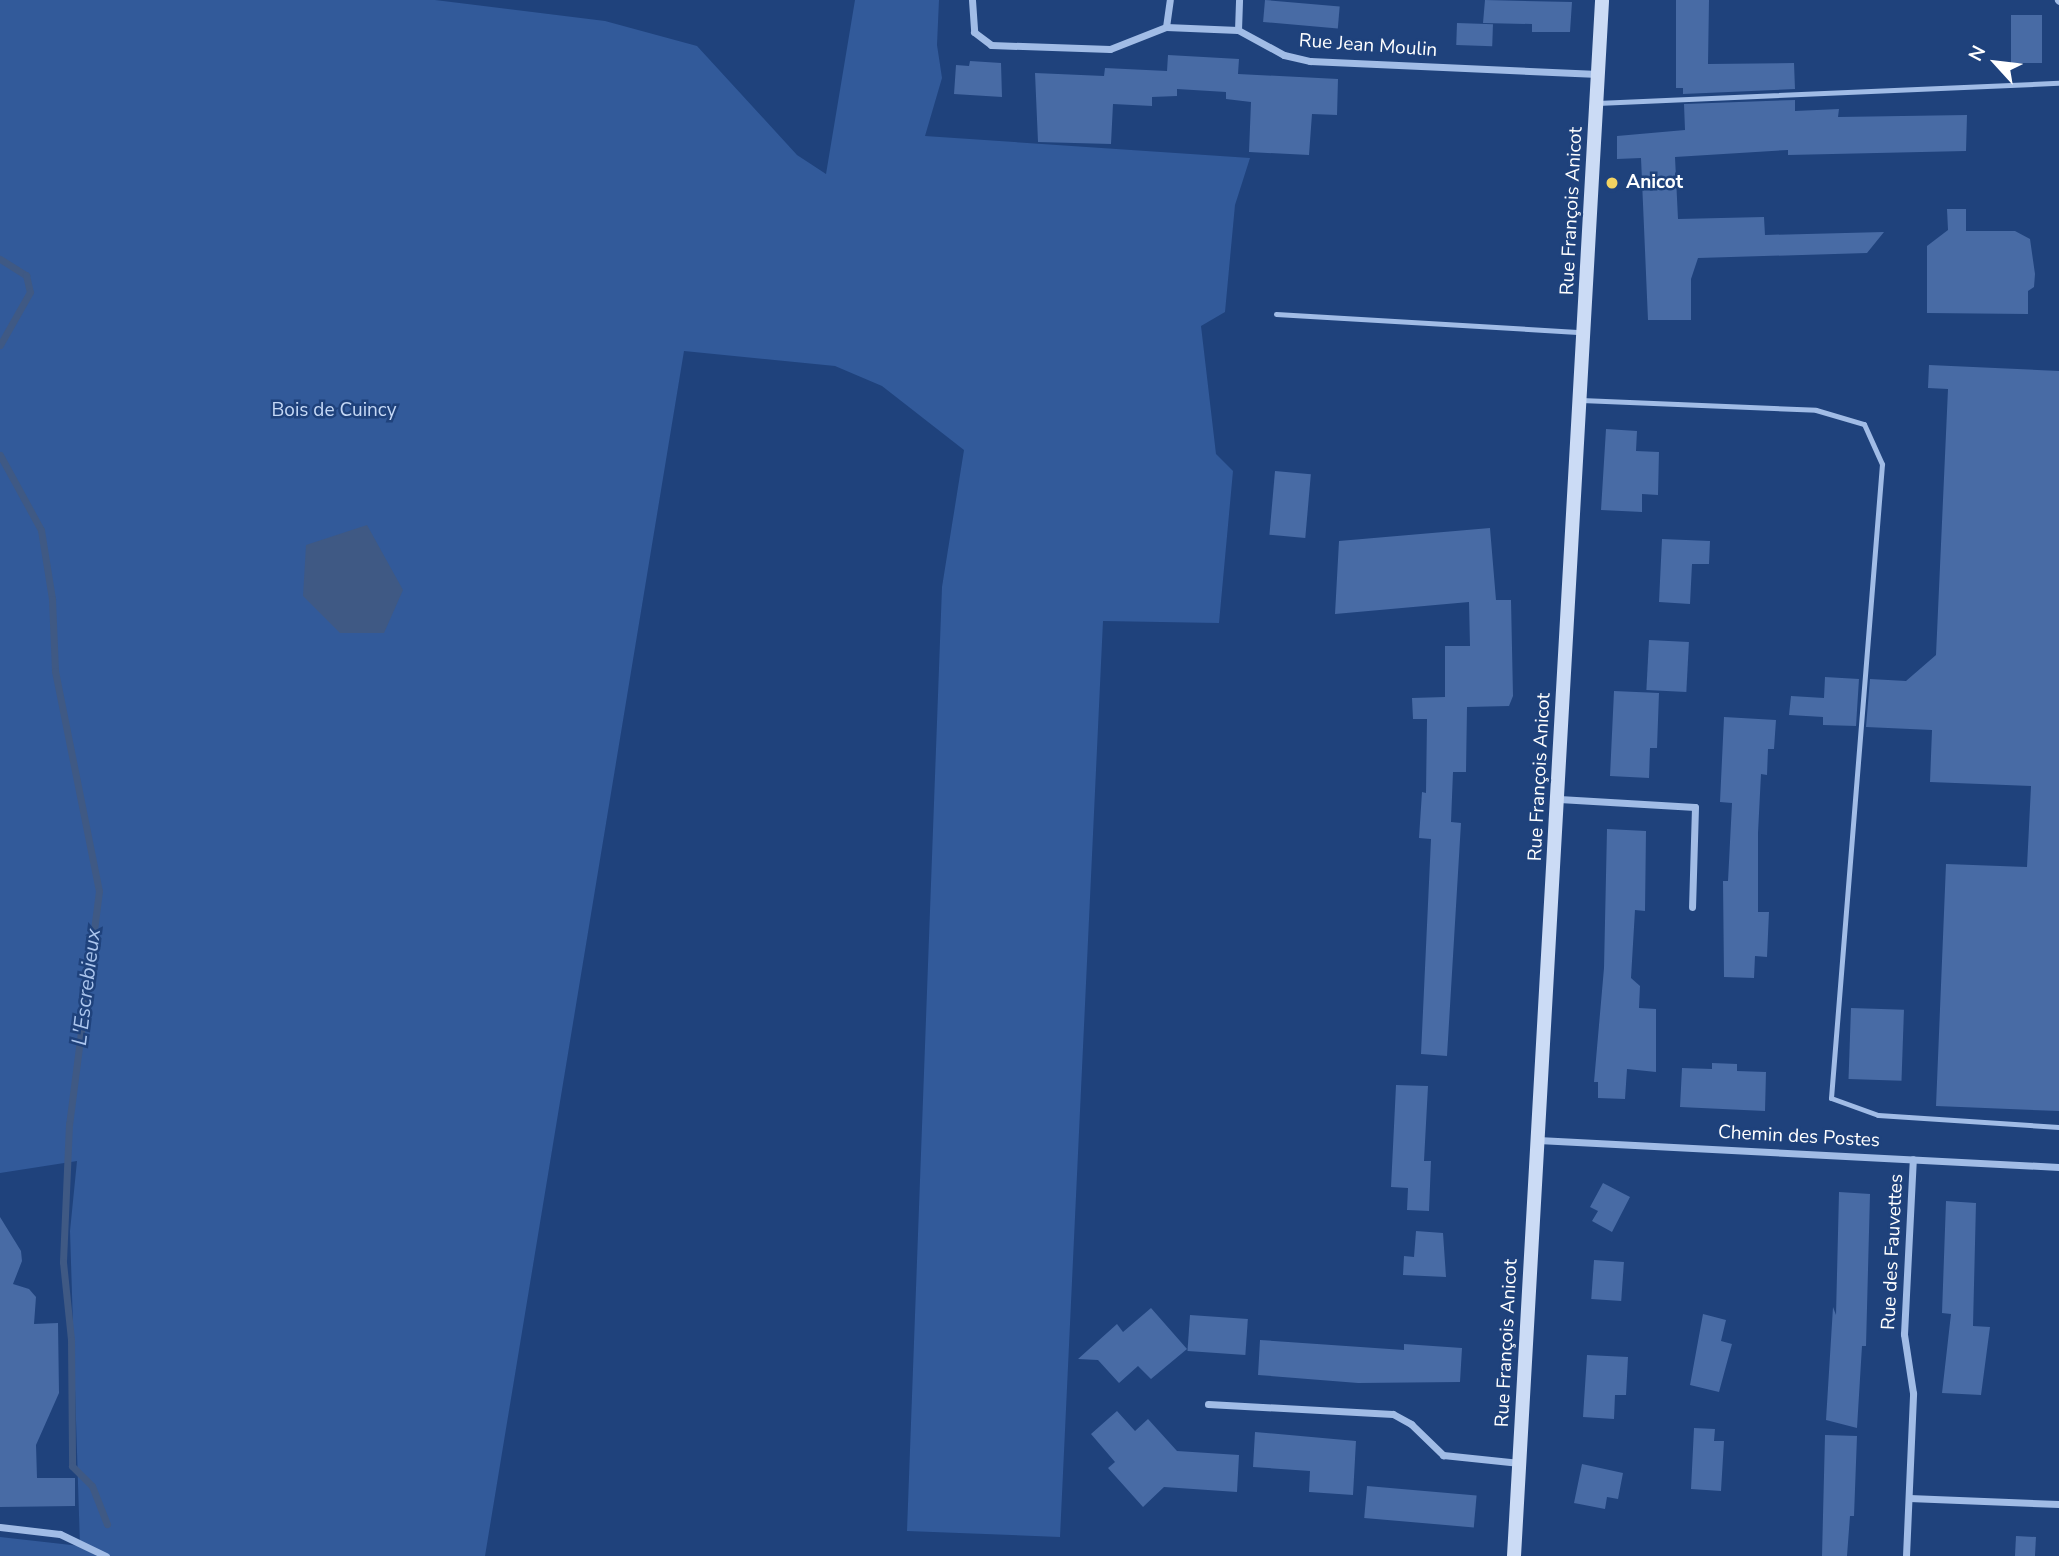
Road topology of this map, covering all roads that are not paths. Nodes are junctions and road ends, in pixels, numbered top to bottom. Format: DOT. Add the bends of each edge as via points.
graph roads {
  1 [pos="972,0"];
  2 [pos="1170,0"];
  3 [pos="1239,0"];
  4 [pos="1602,0"];
  5 [pos="1166,27"];
  6 [pos="1238,30"];
  7 [pos="1599,74"];
  8 [pos="2059,83"];
  9 [pos="1597,103"];
  10 [pos="1276,314"];
  11 [pos="1584,332"];
  12 [pos="1581,400"];
  13 [pos="1559,799"];
  14 [pos="1692,908"];
  15 [pos="2059,1127"];
  16 [pos="1537,1140"];
  17 [pos="1913,1159"];
  18 [pos="2059,1167"];
  19 [pos="1208,1404"];
  20 [pos="1521,1463"];
  21 [pos="1909,1498"];
  22 [pos="2059,1504"];
  23 [pos="0,1527"];
  24 [pos="106,1556"];
  25 [pos="1514,1556"];
  26 [pos="1906,1556"];
  1 -- 5 [label="street, Rue Jean Moulin" via="974,32 991,45 1110,49"];
  2 -- 5 [label="street"];
  3 -- 6 [label="street"];
  4 -- 7 [label="street, Rue François Anicot"];
  5 -- 6 [label="street, Rue Jean Moulin"];
  6 -- 7 [label="street, Rue Jean Moulin" via="1284,55 1310,61"];
  7 -- 9 [label="street, Rue François Anicot"];
  8 -- 9 [label="lane"];
  9 -- 11 [label="street, Rue François Anicot"];
  10 -- 11 [label="lane"];
  11 -- 12 [label="street, Rue François Anicot"];
  12 -- 13 [label="street, Rue François Anicot"];
  12 -- 15 [label="lane" via="1816,410 1864,424 1882,464 1831,1098 1878,1115"];
  13 -- 14 [label="street" via="1695,807"];
  13 -- 16 [label="street, Rue François Anicot"];
  16 -- 17 [label="street, Chemin des Postes"];
  16 -- 20 [label="street, Rue François Anicot"];
  17 -- 18 [label="street, Chemin des Postes"];
  17 -- 21 [label="street, Rue des Fauvettes" via="1904,1343 1913,1383"];
  19 -- 20 [label="street" via="1394,1414 1443,1455"];
  20 -- 25 [label="street, Rue François Anicot"];
  21 -- 22 [label="street"];
  21 -- 26 [label="street, Rue des Fauvettes"];
  23 -- 24 [label="street" via="60,1534"];
}
